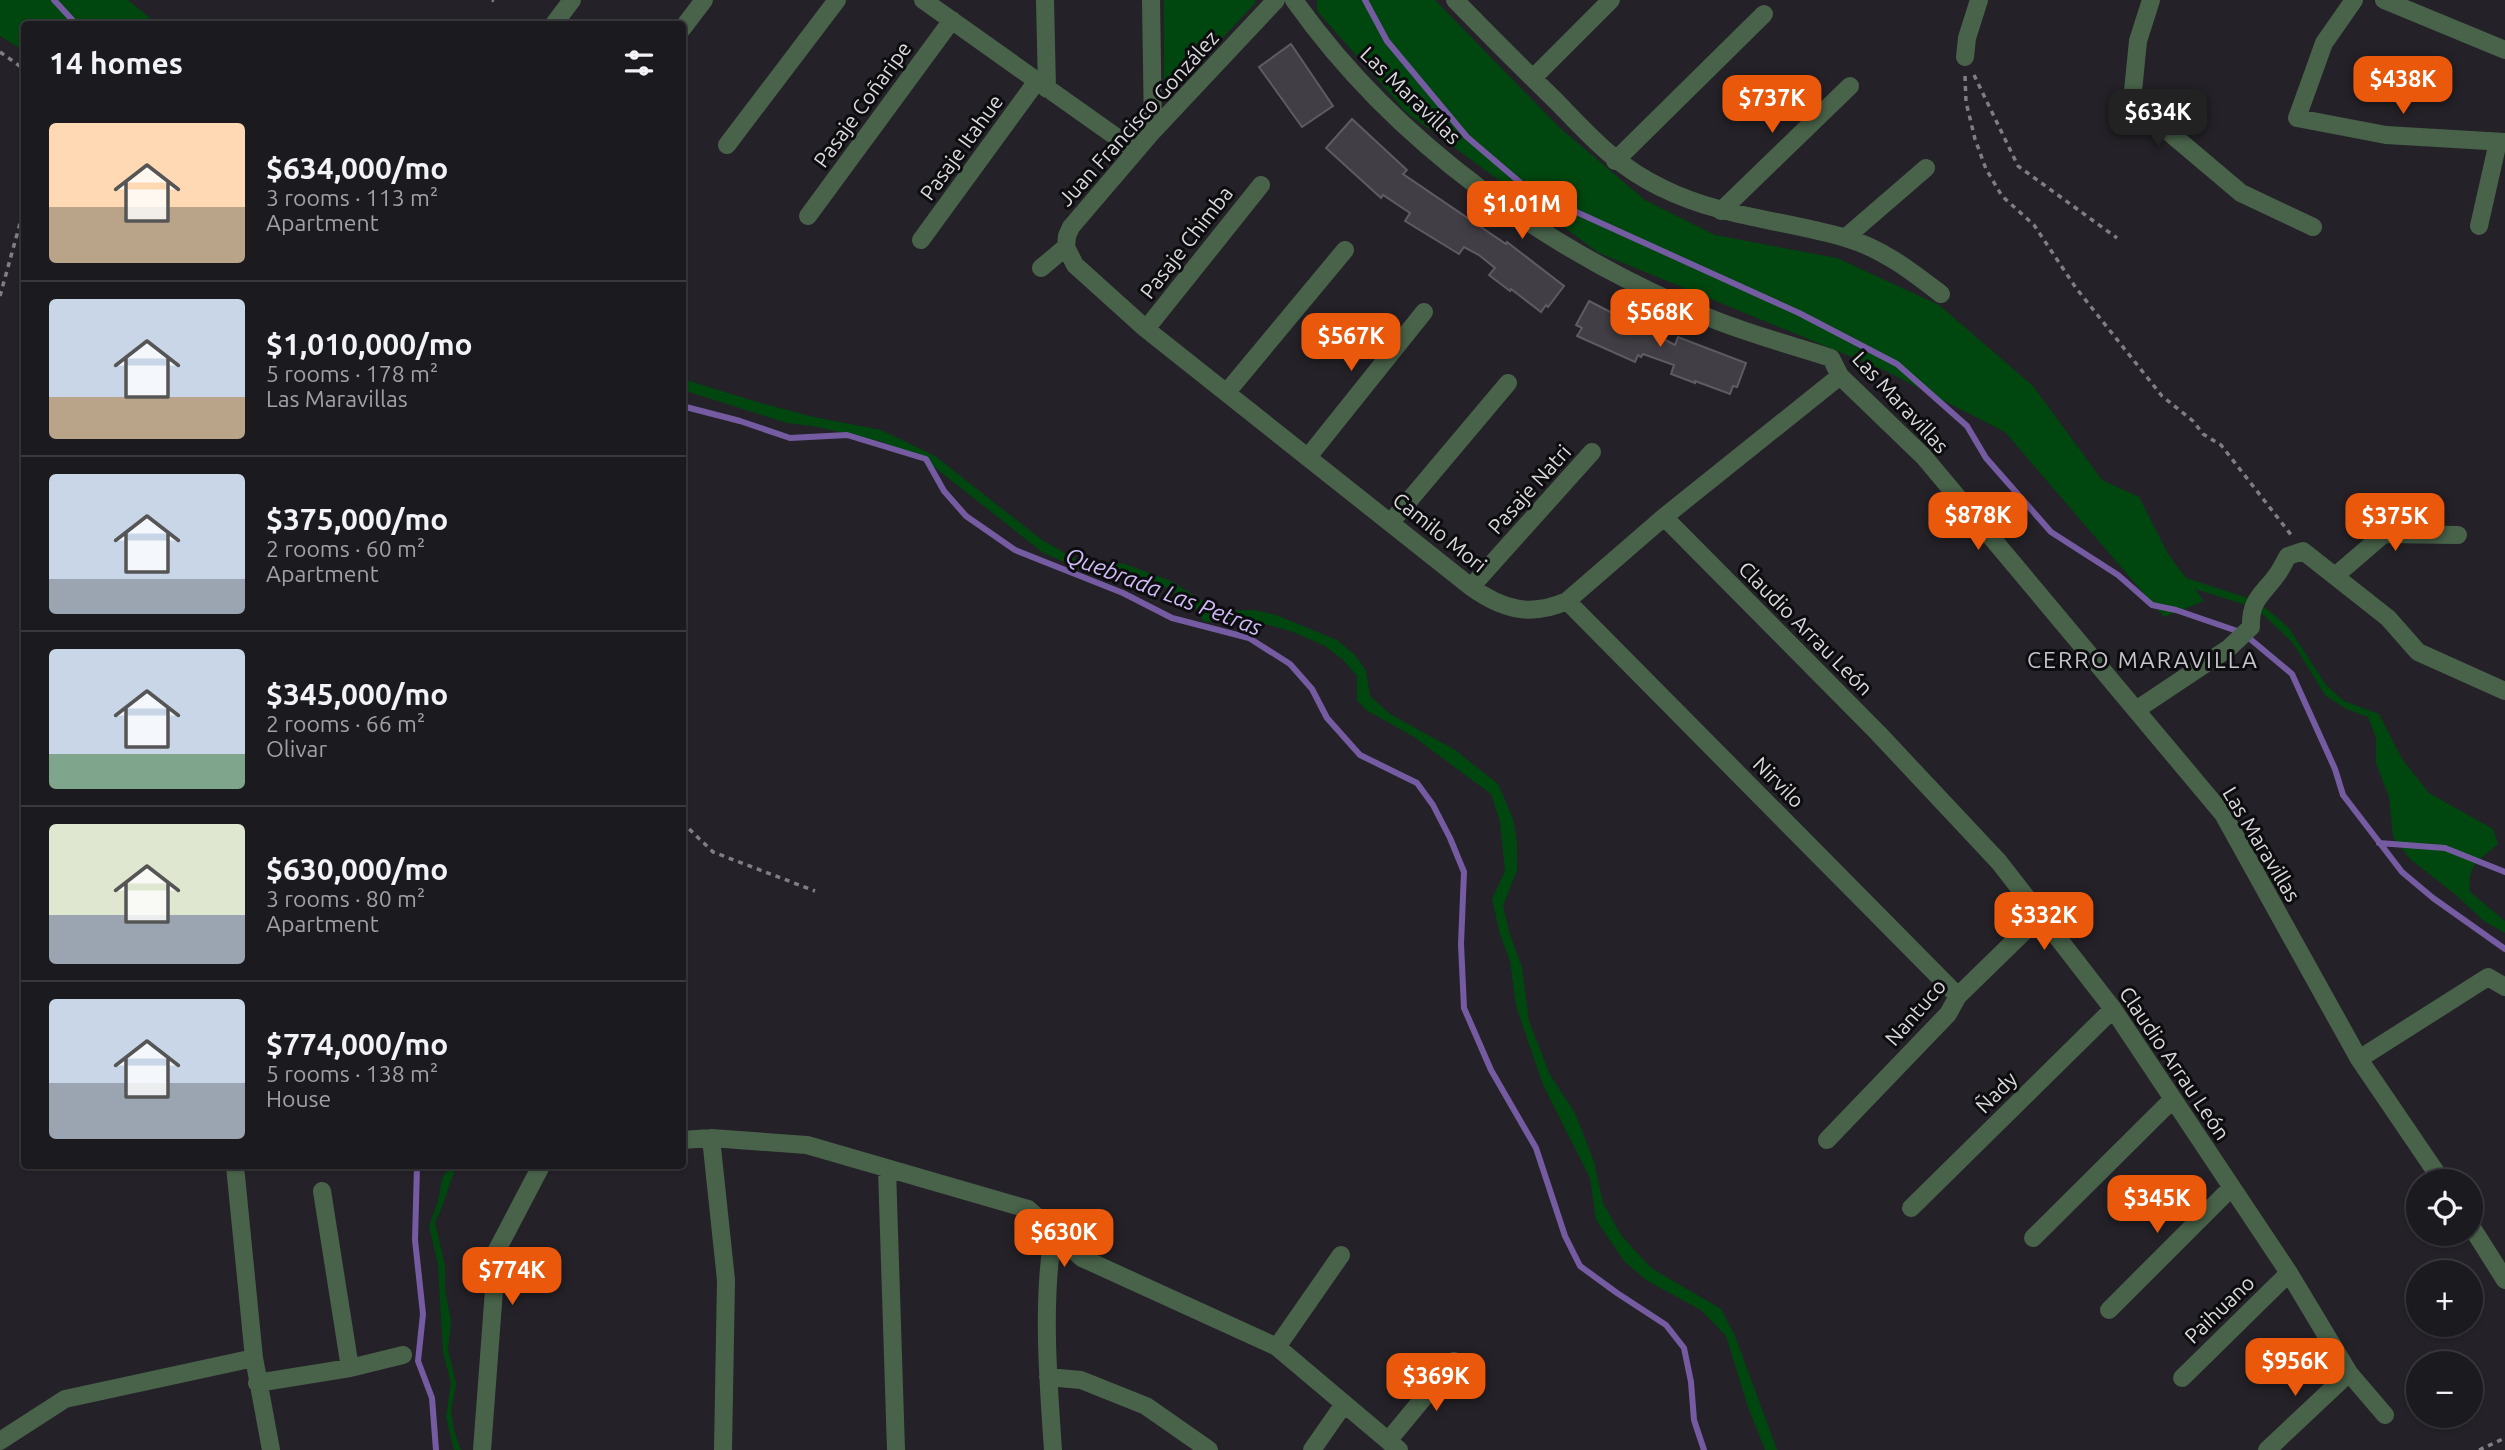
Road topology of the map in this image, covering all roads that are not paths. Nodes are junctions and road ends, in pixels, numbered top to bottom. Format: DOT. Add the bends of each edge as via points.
graph roads {
  1 [pos="572,0"];
  2 [pos="704,0"];
  3 [pos="837,0"];
  4 [pos="923,0"];
  5 [pos="1045,0"];
  6 [pos="1151,0"];
  7 [pos="1276,0"];
  8 [pos="1294,0"];
  9 [pos="1455,0"];
  10 [pos="1611,0"];
  11 [pos="1979,0"];
  12 [pos="2151,0"];
  13 [pos="2354,0"];
  14 [pos="2384,0"];
  15 [pos="944,11"];
  16 [pos="1764,15"];
  17 [pos="556,21"];
  18 [pos="686,24"];
  19 [pos="2505,50"];
  20 [pos="1965,57"];
  21 [pos="1533,78"];
  22 [pos="1042,85"];
  23 [pos="1850,86"];
  24 [pos="1153,131"];
  25 [pos="2501,142"];
  26 [pos="727,145"];
  27 [pos="1136,151"];
  28 [pos="1615,161"];
  29 [pos="1926,168"];
  30 [pos="1261,184"];
  31 [pos="1721,211"];
  32 [pos="808,216"];
  33 [pos="2479,226"];
  34 [pos="2313,227"];
  35 [pos="1845,238"];
  36 [pos="921,240"];
  37 [pos="1066,247"];
  38 [pos="1345,250"];
  39 [pos="1041,268"];
  40 [pos="1941,294"];
  41 [pos="1424,312"];
  42 [pos="1146,329"];
  43 [pos="1840,376"];
  44 [pos="1507,383"];
  45 [pos="1227,392"];
  46 [pos="1592,452"];
  47 [pos="1308,457"];
  48 [pos="1664,517"];
  49 [pos="1391,522"];
  50 [pos="2458,534"];
  51 [pos="2335,576"];
  52 [pos="1471,587"];
  53 [pos="1567,601"];
  54 [pos="2505,691"];
  55 [pos="2136,710"];
  56 [pos="2040,916"];
  57 [pos="2505,987"];
  58 [pos="1958,996"];
  59 [pos="2113,1009"];
  60 [pos="2359,1059"];
  61 [pos="2173,1099"];
  62 [pos="711,1139"];
  63 [pos="686,1140"];
  64 [pos="1827,1140"];
  65 [pos="235,1169"];
  66 [pos="539,1169"];
  67 [pos="887,1169"];
  68 [pos="2434,1169"];
  69 [pos="2232,1187"];
  70 [pos="322,1191"];
  71 [pos="1911,1208"];
  72 [pos="1053,1234"];
  73 [pos="2033,1238"];
  74 [pos="2483,1245"];
  75 [pos="1341,1255"];
  76 [pos="2289,1273"];
  77 [pos="2505,1280"];
  78 [pos="2109,1310"];
  79 [pos="1278,1347"];
  80 [pos="403,1355"];
  81 [pos="254,1358"];
  82 [pos="1454,1361"];
  83 [pos="350,1368"];
  84 [pos="2349,1373"];
  85 [pos="1048,1377"];
  86 [pos="2182,1378"];
  87 [pos="257,1383"];
  88 [pos="1344,1404"];
  89 [pos="2385,1415"];
  90 [pos="0,1441"];
  91 [pos="1394,1446"];
  92 [pos="271,1450"];
  93 [pos="482,1450"];
  94 [pos="723,1450"];
  95 [pos="896,1450"];
  96 [pos="1053,1450"];
  97 [pos="1209,1450"];
  98 [pos="1312,1450"];
  99 [pos="2267,1450"];
  1 -- 17 [label="street"];
  2 -- 18 [label="street"];
  3 -- 26 [label="street"];
  4 -- 15 [label="street"];
  5 -- 22 [label="street"];
  6 -- 24 [label="street"];
  7 -- 24 [label="street, Juan Francisco González"];
  8 -- 43 [label="street, Las Maravillas" via="1318,34 1397,117 1457,170 1527,221 1665,299 1831,358"];
  9 -- 21 [label="street"];
  10 -- 21 [label="street"];
  11 -- 20 [label="street"];
  12 -- 34 [label="street" via="2138,41 2132,102 2241,194"];
  13 -- 25 [label="street" via="2324,43 2297,118 2386,135"];
  14 -- 19 [label="street"];
  15 -- 22 [label="street"];
  15 -- 32 [label="street, Pasaje Coñaripe"];
  16 -- 28 [label="street"];
  21 -- 28 [label="street"];
  22 -- 27 [label="street"];
  22 -- 36 [label="street, Pasaje Itahue"];
  23 -- 31 [label="street"];
  24 -- 27 [label="street, Juan Francisco González"];
  25 -- 33 [label="street"];
  27 -- 37 [label="street, Juan Francisco González" via="1072,227"];
  28 -- 31 [label="street" via="1660,188"];
  29 -- 35 [label="street"];
  30 -- 42 [label="street, Pasaje Chimba"];
  31 -- 35 [label="street"];
  35 -- 40 [label="street" via="1891,256"];
  37 -- 39 [label="street, Juan Francisco González"];
  37 -- 42 [label="street, Camilo Mori" via="1074,265"];
  38 -- 45 [label="street"];
  41 -- 47 [label="street"];
  42 -- 45 [label="street, Camilo Mori"];
  43 -- 48 [label="street, Camilo Mori"];
  43 -- 55 [label="street, Las Maravillas" via="1924,457"];
  44 -- 49 [label="street"];
  45 -- 47 [label="street, Camilo Mori"];
  46 -- 52 [label="street, Pasaje Natri"];
  47 -- 49 [label="street, Camilo Mori"];
  48 -- 53 [label="street, Camilo Mori"];
  48 -- 56 [label="street, Claudio Arrau León" via="1897,753 1999,862"];
  49 -- 52 [label="street, Camilo Mori"];
  50 -- 51 [label="street" via="2384,534"];
  51 -- 54 [label="street" via="2388,618 2418,652"];
  51 -- 55 [label="street" via="2303,551 2288,555 2259,595 2251,626 2229,648"];
  52 -- 53 [label="street, Camilo Mori" via="1525,611"];
  53 -- 58 [label="street, Nirvilo"];
  55 -- 60 [label="street, Las Maravillas" via="2223,814"];
  56 -- 58 [label="street, Nantuco"];
  56 -- 59 [label="street, Claudio Arrau León"];
  57 -- 60 [label="street" via="2488,977"];
  58 -- 64 [label="street, Nantuco" via="1948,1014"];
  59 -- 61 [label="street, Claudio Arrau León"];
  59 -- 71 [label="street, Ñady"];
  60 -- 68 [label="street, Las Maravillas"];
  61 -- 69 [label="street, Claudio Arrau León"];
  61 -- 73 [label="street"];
  62 -- 63 [label="street"];
  62 -- 67 [label="street" via="807,1145"];
  62 -- 94 [label="street" via="726,1280"];
  65 -- 81 [label="street"];
  66 -- 93 [label="street" via="497,1250"];
  67 -- 72 [label="street" via="1028,1209"];
  67 -- 95 [label="street"];
  69 -- 76 [label="street, Claudio Arrau León"];
  69 -- 78 [label="street"];
  70 -- 83 [label="street"];
  72 -- 79 [label="street" via="1082,1258"];
  72 -- 85 [label="street" via="1047,1275"];
  74 -- 77 [label="street"];
  75 -- 79 [label="street"];
  76 -- 84 [label="street, Claudio Arrau León"];
  76 -- 86 [label="street, Paihuano"];
  79 -- 88 [label="street"];
  80 -- 83 [label="street"];
  81 -- 87 [label="street"];
  81 -- 90 [label="street" via="65,1399"];
  82 -- 91 [label="street"];
  83 -- 87 [label="street"];
  84 -- 89 [label="street, Claudio Arrau León"];
  84 -- 99 [label="street"];
  85 -- 96 [label="street"];
  85 -- 97 [label="street" via="1081,1380 1146,1406"];
  87 -- 92 [label="street"];
  88 -- 91 [label="street"];
  88 -- 98 [label="street"];
}
